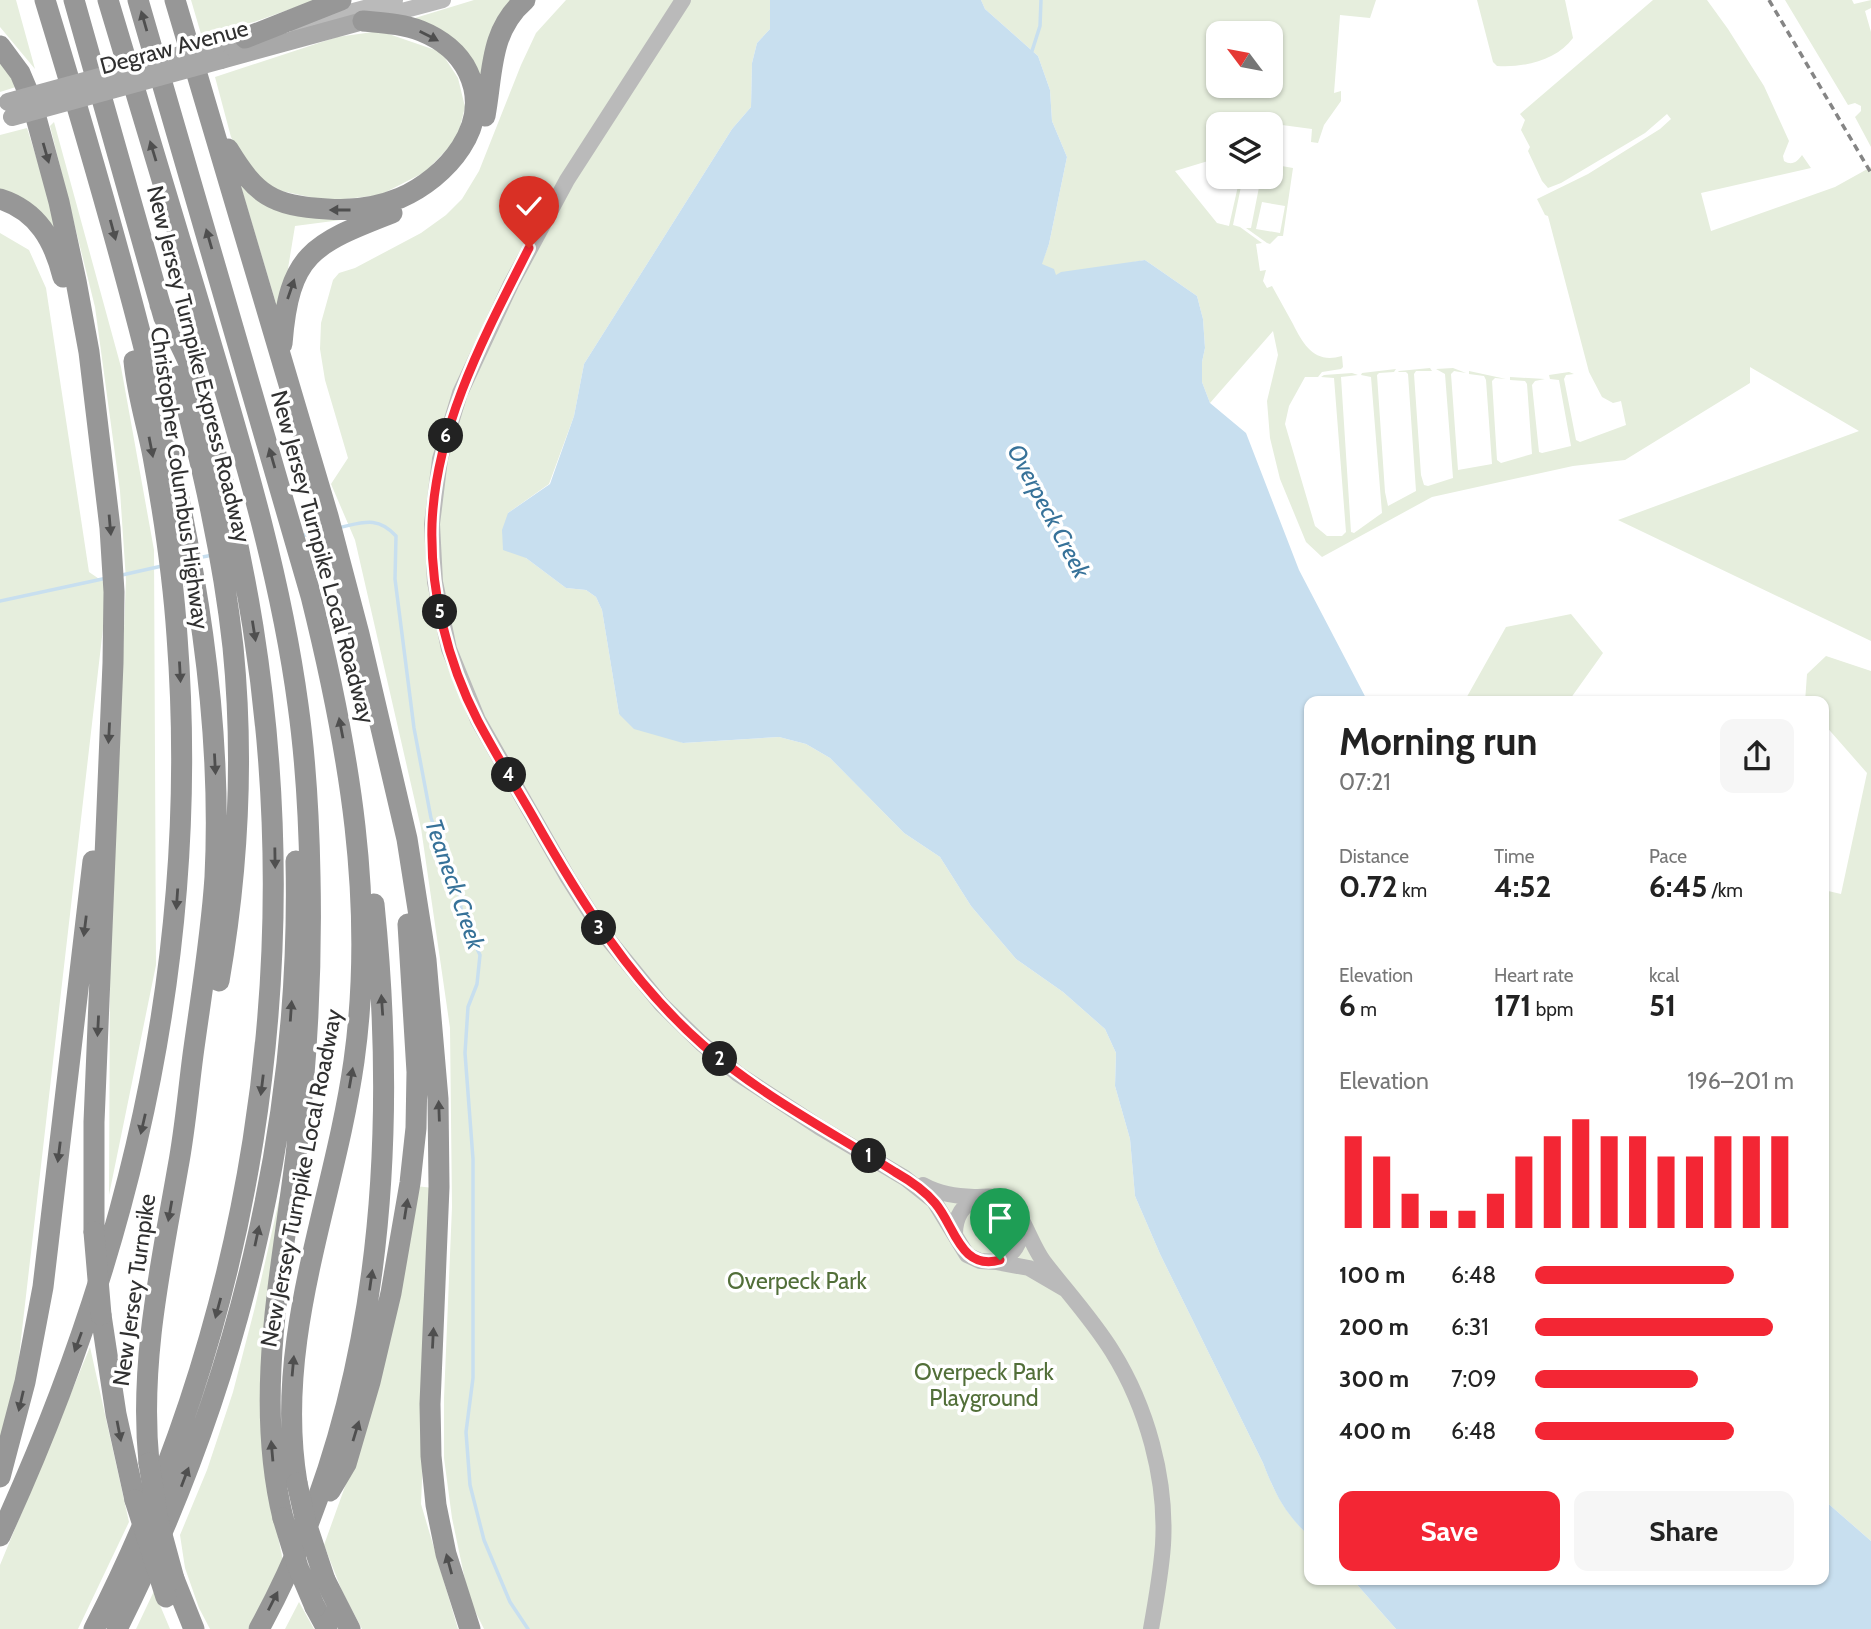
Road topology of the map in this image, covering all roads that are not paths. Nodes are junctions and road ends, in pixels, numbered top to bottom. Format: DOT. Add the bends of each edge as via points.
graph roads {
  1 [pos="46,0"];
  2 [pos="74,0"];
  3 [pos="108,0"];
  4 [pos="138,0"];
  5 [pos="341,0"];
  6 [pos="395,0"];
  7 [pos="443,0"];
  8 [pos="525,0"];
  9 [pos="683,0"];
  10 [pos="176,1"];
  11 [pos="363,21"];
  12 [pos="245,38"];
  13 [pos="0,46"];
  14 [pos="219,53"];
  15 [pos="5,111"];
  16 [pos="212,124"];
  17 [pos="0,199"];
  18 [pos="281,356"];
  19 [pos="91,384"];
  20 [pos="178,548"];
  21 [pos="232,566"];
  22 [pos="302,732"];
  23 [pos="384,745"];
  24 [pos="108,762"];
  25 [pos="353,795"];
  26 [pos="187,1119"];
  27 [pos="905,1178"];
  28 [pos="979,1197"];
  29 [pos="1022,1224"];
  30 [pos="956,1234"];
  31 [pos="996,1262"];
  32 [pos="1065,1289"];
  33 [pos="0,1477"];
  34 [pos="303,1535"];
  35 [pos="0,1536"];
  36 [pos="170,1588"];
  37 [pos="94,1629"];
  38 [pos="117,1629"];
  39 [pos="188,1629"];
  40 [pos="194,1629"];
  41 [pos="259,1629"];
  42 [pos="327,1629"];
  43 [pos="350,1629"];
  44 [pos="470,1629"];
  45 [pos="1151,1629"];
  1 -- 20 [label="highway, one-way" via="164,428"];
  2 -- 21 [label="highway, New Jersey Turnpike Express Roadway"];
  22 -- 3 [label="highway, New Jersey Turnpike Express Roadway, one-way" via="264,530"];
  25 -- 4 [label="highway, New Jersey Turnpike Local Roadway, one-way" via="326,658 299,554"];
  5 -- 12 [label="highway"];
  6 -- 12 [label="street, Degraw Avenue"];
  7 -- 11 [label="street, Degraw Avenue"];
  18 -- 8 [label="highway, one-way" via="288,294 314,251 340,234 424,198 456,172 473,150 485,117 498,37"];
  9 -- 27 [label="street" via="567,180 460,393 440,459 432,524 440,614 478,720 572,884 642,982 738,1074"];
  10 -- 16 [label="highway"];
  11 -- 14 [label="main road, Degraw Avenue"];
  11 -- 16 [label="highway, one-way" via="412,28 437,39 459,57 473,85 475,112 467,138 448,165 418,188 364,209 328,210 287,203 248,181"];
  12 -- 14 [label="main road, Degraw Avenue"];
  13 -- 19 [label="highway, one-way" via="26,85 52,175 78,293"];
  14 -- 15 [label="main road, Degraw Avenue, bridge"];
  16 -- 18 [label="highway"];
  17 -- 19 [label="highway" via="30,215 51,241"];
  18 -- 23 [label="highway" via="336,544"];
  19 -- 24 [label="highway, one-way" via="107,493 114,592"];
  20 -- 26 [label="highway, one-way" via="194,575 212,719 216,829 210,938"];
  20 -- 35 [label="highway, Christopher Columbus Highway, one-way" via="172,579 181,690 181,825 174,933 157,1055 131,1174 100,1279"];
  21 -- 26 [label="highway, New Jersey Turnpike Express Roadway" via="237,829 219,979"];
  21 -- 37 [label="highway, one-way" via="265,712 274,819 272,980 258,1113 228,1273 198,1378 149,1508"];
  38 -- 22 [label="highway, one-way" via="161,1536 205,1421 241,1304 265,1197 290,1022 296,900 294,810"];
  42 -- 22 [label="highway, New Jersey Turnpike Express Roadway, one-way, bridge" via="294,1556 283,1518 271,1452 269,1397 309,1011 310,873"];
  34 -- 23 [label="highway, one-way" via="346,1464 360,1419 391,1293 413,1157 417,1100 414,998"];
  44 -- 23 [label="highway, one-way" via="446,1554 433,1482 430,1404 439,1187 437,1070 418,903"];
  24 -- 33 [label="highway, one-way" via="96,830 42,1296"];
  24 -- 36 [label="highway, one-way, bridge" via="93,1134 94,1232 116,1414 135,1500"];
  34 -- 25 [label="highway, one-way" via="334,1448 355,1369 370,1291 382,1182 385,1100 380,978 371,872"];
  43 -- 25 [label="highway, New Jersey Turnpike Local Roadway, one-way, bridge" via="306,1523 291,1414 297,1332 349,1089 359,1016 362,923"];
  26 -- 36 [label="highway, New Jersey Turnpike, one-way, bridge" via="149,1342 146,1396 149,1463"];
  27 -- 28 [label="street" via="941,1193"];
  27 -- 30 [label="street" via="934,1201"];
  28 -- 29 [label="street" via="1008,1202"];
  28 -- 30 [label="street" via="961,1211"];
  29 -- 31 [label="street" via="1017,1247"];
  29 -- 32 [label="street" via="1036,1253"];
  30 -- 31 [label="street" via="967,1255"];
  31 -- 32 [label="street" via="1029,1268"];
  32 -- 45 [label="street" via="1113,1353 1151,1441 1159,1478 1163,1543"];
  41 -- 34 [label="highway, one-way"];
  36 -- 39 [label="highway"];
  36 -- 40 [label="highway, New Jersey Turnpike"];
}
